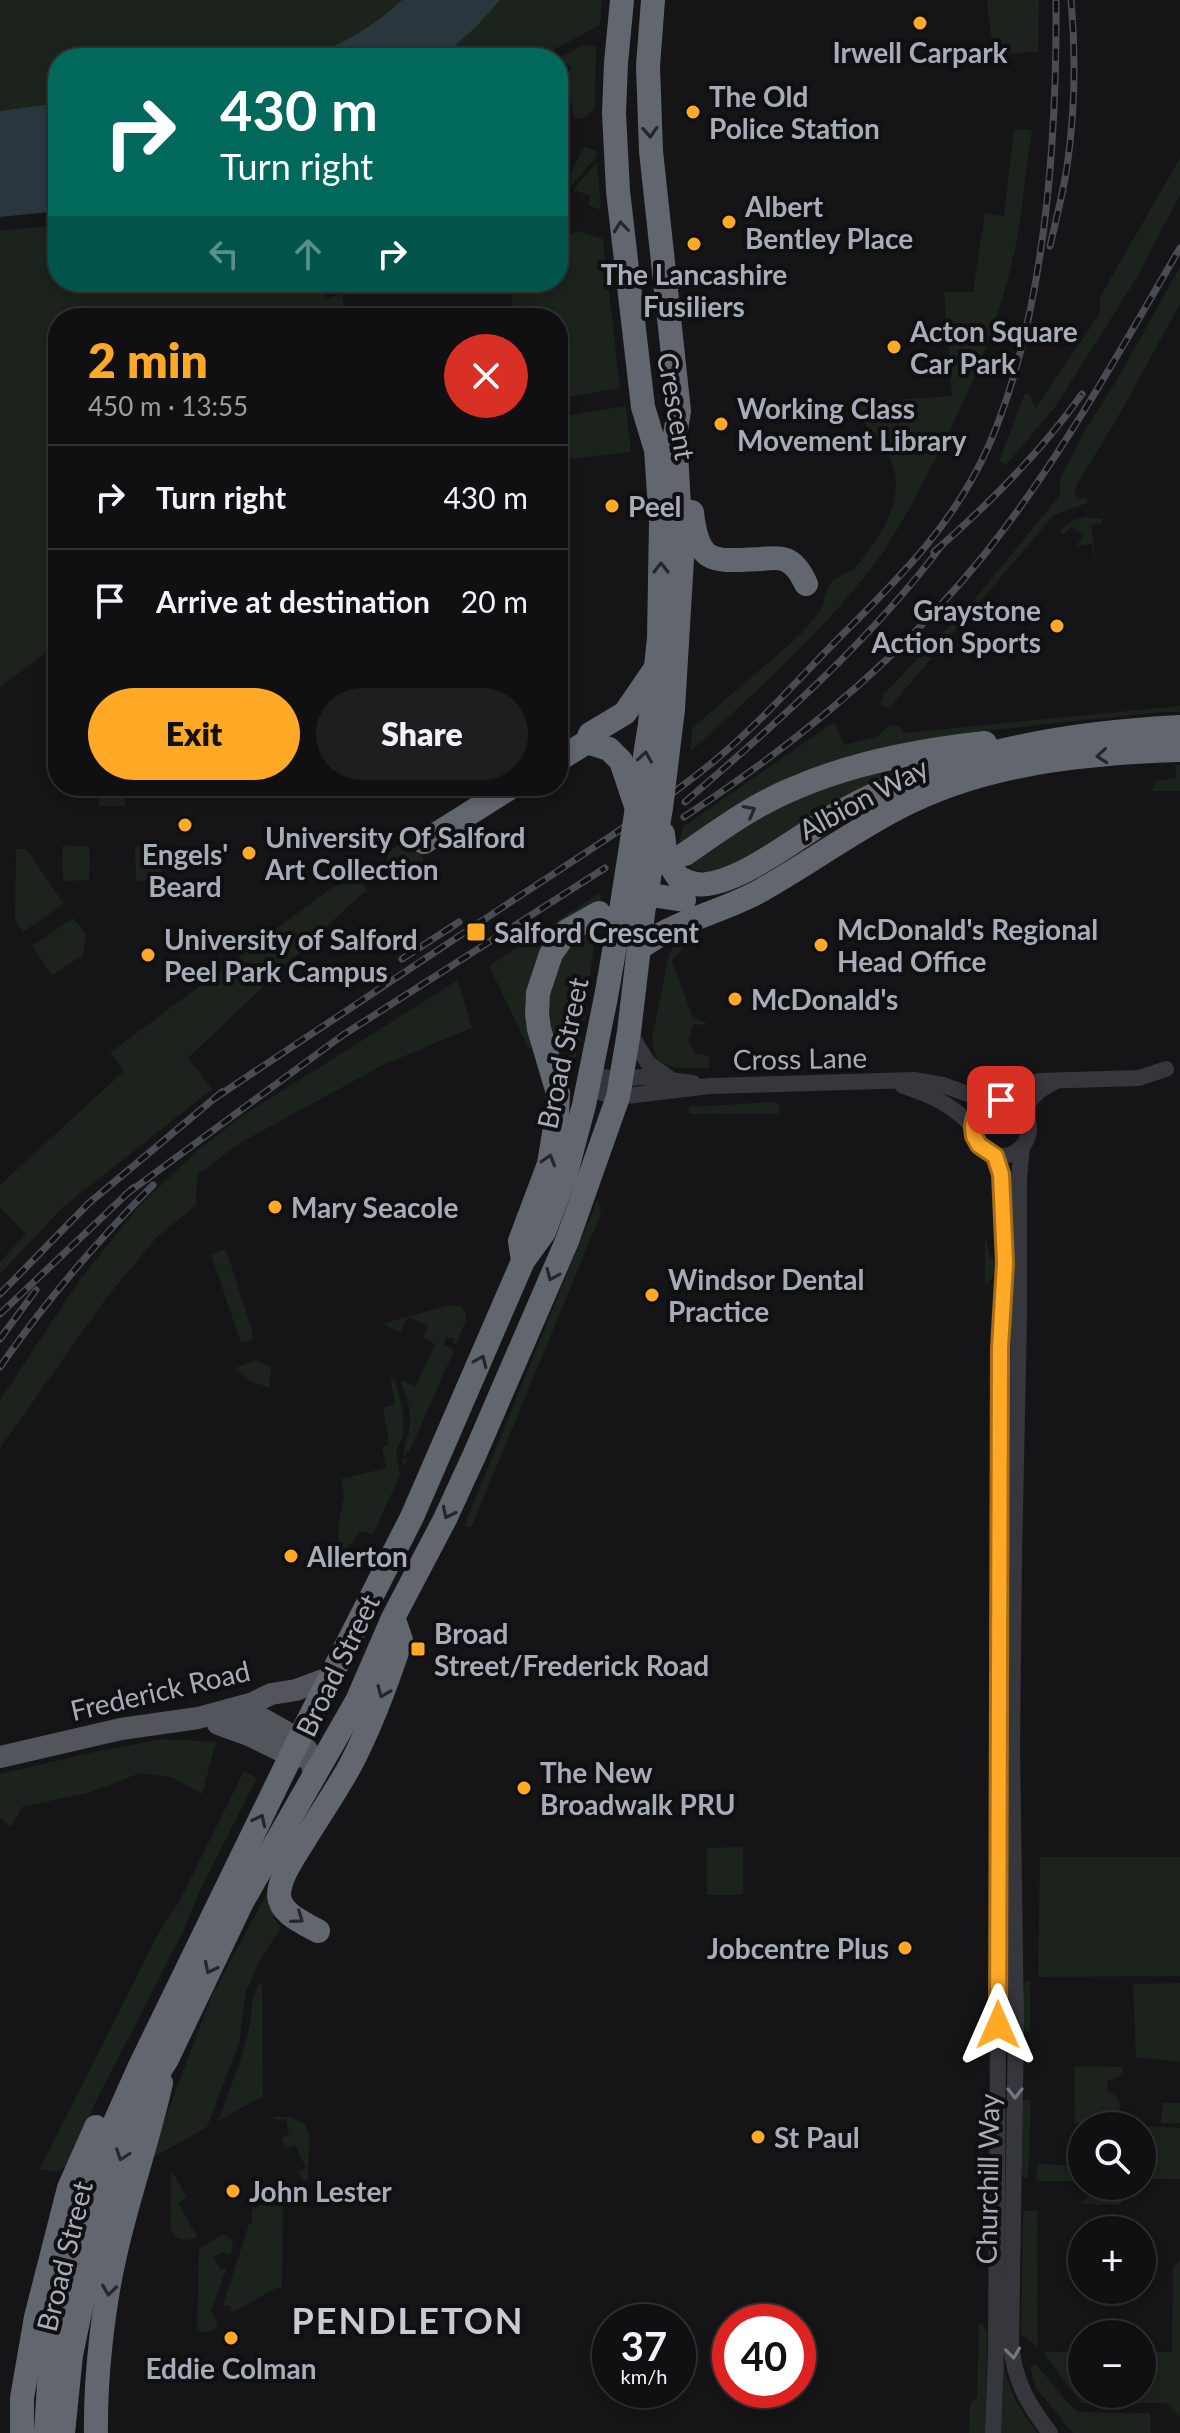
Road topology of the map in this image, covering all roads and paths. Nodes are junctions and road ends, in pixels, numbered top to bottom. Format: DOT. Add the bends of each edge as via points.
graph roads {
  1 [pos="622,0"];
  2 [pos="653,0"];
  3 [pos="678,460"];
  4 [pos="723,560"];
  5 [pos="806,584"];
  6 [pos="681,601"];
  7 [pos="664,653"];
  8 [pos="1180,727"];
  9 [pos="1114,730"];
  10 [pos="587,742"];
  11 [pos="1180,750"];
  12 [pos="568,754"];
  13 [pos="497,796"];
  14 [pos="649,808"];
  15 [pos="895,809"];
  16 [pos="424,842"];
  17 [pos="684,879"];
  18 [pos="626,905"];
  19 [pos="639,948"];
  20 [pos="629,1032"];
  21 [pos="1173,1069"];
  22 [pos="672,1080"];
  23 [pos="891,1082"];
  24 [pos="1055,1082"];
  25 [pos="588,1083"];
  26 [pos="710,1086"];
  27 [pos="620,1088"];
  28 [pos="997,1101"];
  29 [pos="1022,1109"];
  30 [pos="973,1127"];
  31 [pos="1022,1147"];
  32 [pos="995,1156"];
  33 [pos="523,1261"];
  34 [pos="393,1618"];
  35 [pos="331,1677"];
  36 [pos="198,1718"];
  37 [pos="310,1755"];
  38 [pos="0,1757"];
  39 [pos="324,1809"];
  40 [pos="242,1902"];
  41 [pos="318,1931"];
  42 [pos="167,2059"];
  43 [pos="140,2066"];
  44 [pos="22,2433"];
  45 [pos="46,2433"];
  46 [pos="63,2433"];
  47 [pos="96,2433"];
  48 [pos="993,2433"];
  49 [pos="1050,2433"];
  7 -- 1 [label="highway, Crescent, one-way" via="656,450 643,407 617,177 614,85"];
  2 -- 3 [label="highway, Crescent, one-way" via="649,125 677,387"];
  3 -- 4 [label="highway" via="689,483 694,535 708,557"];
  3 -- 6 [label="highway, Crescent"];
  4 -- 5 [label="highway" via="787,560"];
  4 -- 6 [label="highway" via="694,573"];
  6 -- 7 [label="highway, Crescent"];
  7 -- 10 [label="highway" via="632,706 590,734"];
  7 -- 14 [label="highway, Crescent, bridge"];
  8 -- 9 [label="highway, Albion Way"];
  9 -- 17 [label="highway, Albion Way" via="1035,742 917,775 838,813 731,878 706,885"];
  17 -- 9 [label="highway, one-way" via="738,818 781,795 856,767 930,749"];
  10 -- 12 [label="highway"];
  10 -- 14 [label="highway, bridge" via="609,749 621,761"];
  11 -- 15 [label="highway, Albion Way, one-way" via="1027,765 960,782"];
  13 -- 16 [label="highway"];
  14 -- 17 [label="highway, bridge" via="670,866"];
  14 -- 18 [label="highway, Crescent, bridge" via="651,875"];
  15 -- 17 [label="highway" via="849,825 719,899 705,902"];
  15 -- 19 [label="highway, Albion Way" via="736,904"];
  17 -- 18 [label="highway, bridge"];
  18 -- 19 [label="highway, Broad Street"];
  18 -- 25 [label="highway, Broad Street"];
  33 -- 18 [label="highway, one-way" via="520,1241 549,1164 557,1115 558,1093 539,1029 538,993 551,954 567,931"];
  19 -- 20 [label="highway, Broad Street"];
  20 -- 22 [label="street" via="648,1063"];
  20 -- 27 [label="highway, Broad Street"];
  21 -- 24 [label="street" via="1139,1078"];
  22 -- 26 [label="street, Cross Lane"];
  22 -- 27 [label="street, Cross Lane" via="642,1077"];
  23 -- 26 [label="street, Cross Lane"];
  23 -- 28 [label="street, Cross Lane" via="930,1082"];
  23 -- 30 [label="street, Cross Lane" via="940,1100"];
  24 -- 28 [label="street" via="1038,1081"];
  24 -- 29 [label="street"];
  25 -- 27 [label="street"];
  25 -- 33 [label="highway, Broad Street" via="566,1173 544,1232"];
  26 -- 27 [label="street, Cross Lane"];
  27 -- 34 [label="highway, Broad Street, one-way" via="567,1241 524,1342 445,1519"];
  28 -- 29 [label="street"];
  28 -- 30 [label="street" via="982,1107"];
  29 -- 31 [label="street" via="1029,1122"];
  30 -- 32 [label="street" via="979,1145"];
  31 -- 32 [label="street"];
  31 -- 49 [label="street, Churchill Way, one-way" via="1012,1748 1016,2025 1011,2344 1023,2393"];
  32 -- 48 [label="street, Churchill Way" via="1001,1174 1005,1263 1000,1348"];
  35 -- 33 [label="highway, Broad Street, one-way" via="412,1517"];
  34 -- 37 [label="highway, Broad Street" via="357,1701"];
  34 -- 39 [label="highway, one-way" via="401,1640 392,1668 350,1766"];
  35 -- 36 [label="main road, Frederick Road"];
  35 -- 37 [label="highway, Broad Street"];
  36 -- 37 [label="main road" via="263,1719"];
  36 -- 38 [label="main road, Frederick Road" via="121,1729"];
  37 -- 40 [label="highway, Broad Street"];
  43 -- 37 [label="highway, Broad Street, one-way"];
  39 -- 40 [label="highway" via="296,1834"];
  39 -- 41 [label="highway, one-way" via="279,1893 289,1914"];
  40 -- 42 [label="highway, Broad Street, one-way"];
  42 -- 46 [label="highway, Broad Street, one-way" via="143,2097 95,2240 71,2355"];
  42 -- 47 [label="highway, one-way" via="114,2259"];
  43 -- 44 [label="highway" via="96,2127 69,2188 34,2330 22,2398"];
  43 -- 45 [label="highway, Broad Street" via="103,2149 77,2233 51,2352"];
}
